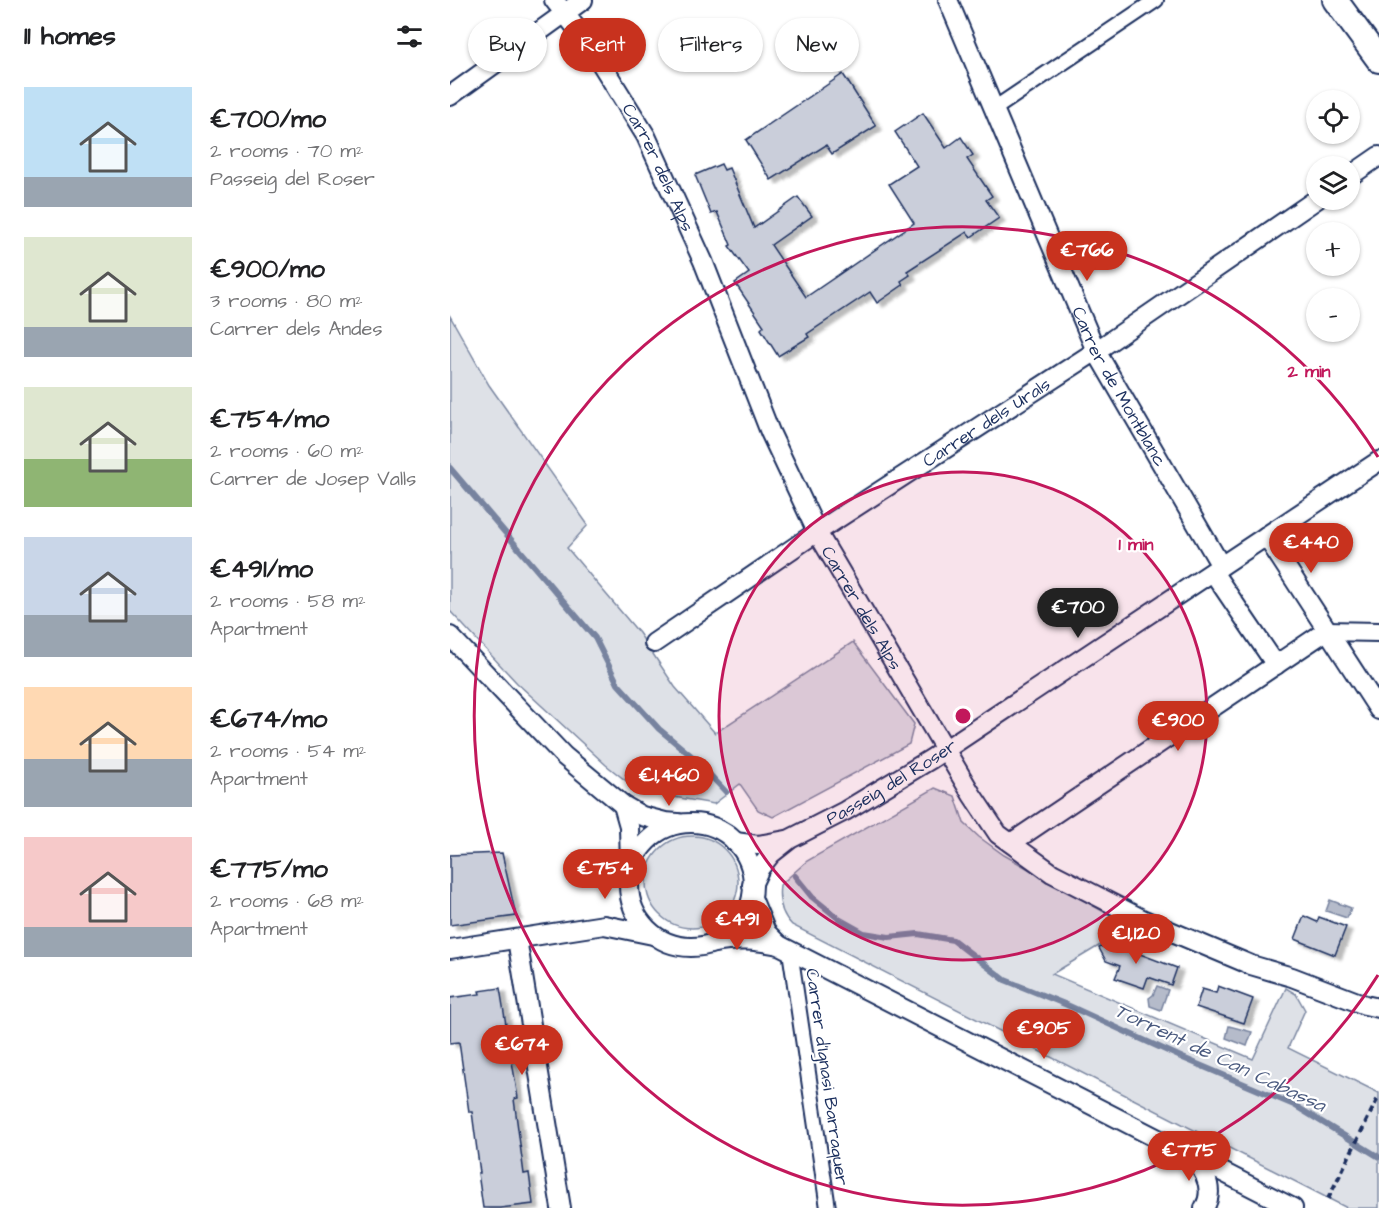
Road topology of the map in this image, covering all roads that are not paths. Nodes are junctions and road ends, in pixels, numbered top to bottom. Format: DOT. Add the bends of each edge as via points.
graph roads {
  1 [pos="583,0"];
  2 [pos="948,0"];
  3 [pos="1156,0"];
  4 [pos="1335,0"];
  5 [pos="559,7"];
  6 [pos="1379,60"];
  7 [pos="450,96"];
  8 [pos="994,109"];
  9 [pos="1379,156"];
  10 [pos="1360,169"];
  11 [pos="1306,207"];
  12 [pos="1096,351"];
  13 [pos="1379,461"];
  14 [pos="817,532"];
  15 [pos="1266,536"];
  16 [pos="1217,569"];
  17 [pos="1326,632"];
  18 [pos="1379,632"];
  19 [pos="450,636"];
  20 [pos="654,643"];
  21 [pos="1276,665"];
  22 [pos="1379,710"];
  23 [pos="946,748"];
  24 [pos="623,805"];
  25 [pos="687,824"];
  26 [pos="790,839"];
  27 [pos="735,842"];
  28 [pos="1011,843"];
  29 [pos="631,872"];
  30 [pos="752,892"];
  31 [pos="630,895"];
  32 [pos="604,925"];
  33 [pos="655,935"];
  34 [pos="518,939"];
  35 [pos="714,943"];
  36 [pos="784,948"];
  37 [pos="450,949"];
  38 [pos="1379,1008"];
  39 [pos="1193,1157"];
  40 [pos="561,1208"];
  41 [pos="828,1208"];
  42 [pos="1204,1208"];
  43 [pos="1293,1208"];
  1 -- 5 [label="street"];
  2 -- 8 [label="street, Carrer de Montblanc"];
  3 -- 8 [label="street"];
  4 -- 6 [label="street"];
  5 -- 7 [label="street"];
  5 -- 14 [label="street, Carrer dels Alps" via="589,44 646,136 703,261 770,432"];
  8 -- 12 [label="street, Carrer de Montblanc"];
  9 -- 10 [label="street"];
  11 -- 12 [label="street, Carrer dels Urals"];
  12 -- 14 [label="street, Carrer dels Urals"];
  12 -- 16 [label="street, Carrer de Montblanc"];
  13 -- 15 [label="street, Passeig del Roser"];
  14 -- 20 [label="street, Carrer dels Urals"];
  14 -- 23 [label="street, Carrer dels Alps"];
  15 -- 16 [label="street, Passeig del Roser"];
  15 -- 17 [label="street"];
  16 -- 21 [label="street, Carrer de Montblanc"];
  16 -- 23 [label="street, Passeig del Roser"];
  17 -- 18 [label="street"];
  17 -- 21 [label="street"];
  17 -- 22 [label="street"];
  19 -- 24 [label="street" via="564,756"];
  21 -- 28 [label="street"];
  23 -- 26 [label="street, Passeig del Roser" via="845,811"];
  23 -- 28 [label="street, Carrer dels Alps" via="998,834"];
  24 -- 25 [label="street" via="642,816"];
  24 -- 29 [label="street"];
  25 -- 27 [label="street" via="710,826"];
  25 -- 29 [label="street" via="656,833 642,846"];
  26 -- 27 [label="street, Passeig del Roser" via="758,845"];
  26 -- 30 [label="street, Passeig del Roser" via="760,868"];
  27 -- 30 [label="street" via="748,860"];
  28 -- 38 [label="street, Carrer dels Alps" via="1052,873 1144,920 1251,965"];
  29 -- 31 [label="street"];
  30 -- 35 [label="street" via="737,927"];
  30 -- 36 [label="street" via="766,932"];
  31 -- 32 [label="street"];
  31 -- 33 [label="street" via="634,911"];
  32 -- 33 [label="street"];
  32 -- 34 [label="street"];
  33 -- 35 [label="street" via="675,946"];
  34 -- 37 [label="street"];
  34 -- 40 [label="street"];
  35 -- 36 [label="street" via="753,940"];
  36 -- 39 [label="street"];
  36 -- 41 [label="street, Carrer d'Ignasi Barraquer"];
  39 -- 42 [label="street" via="1206,1172"];
  39 -- 43 [label="street"];
}
